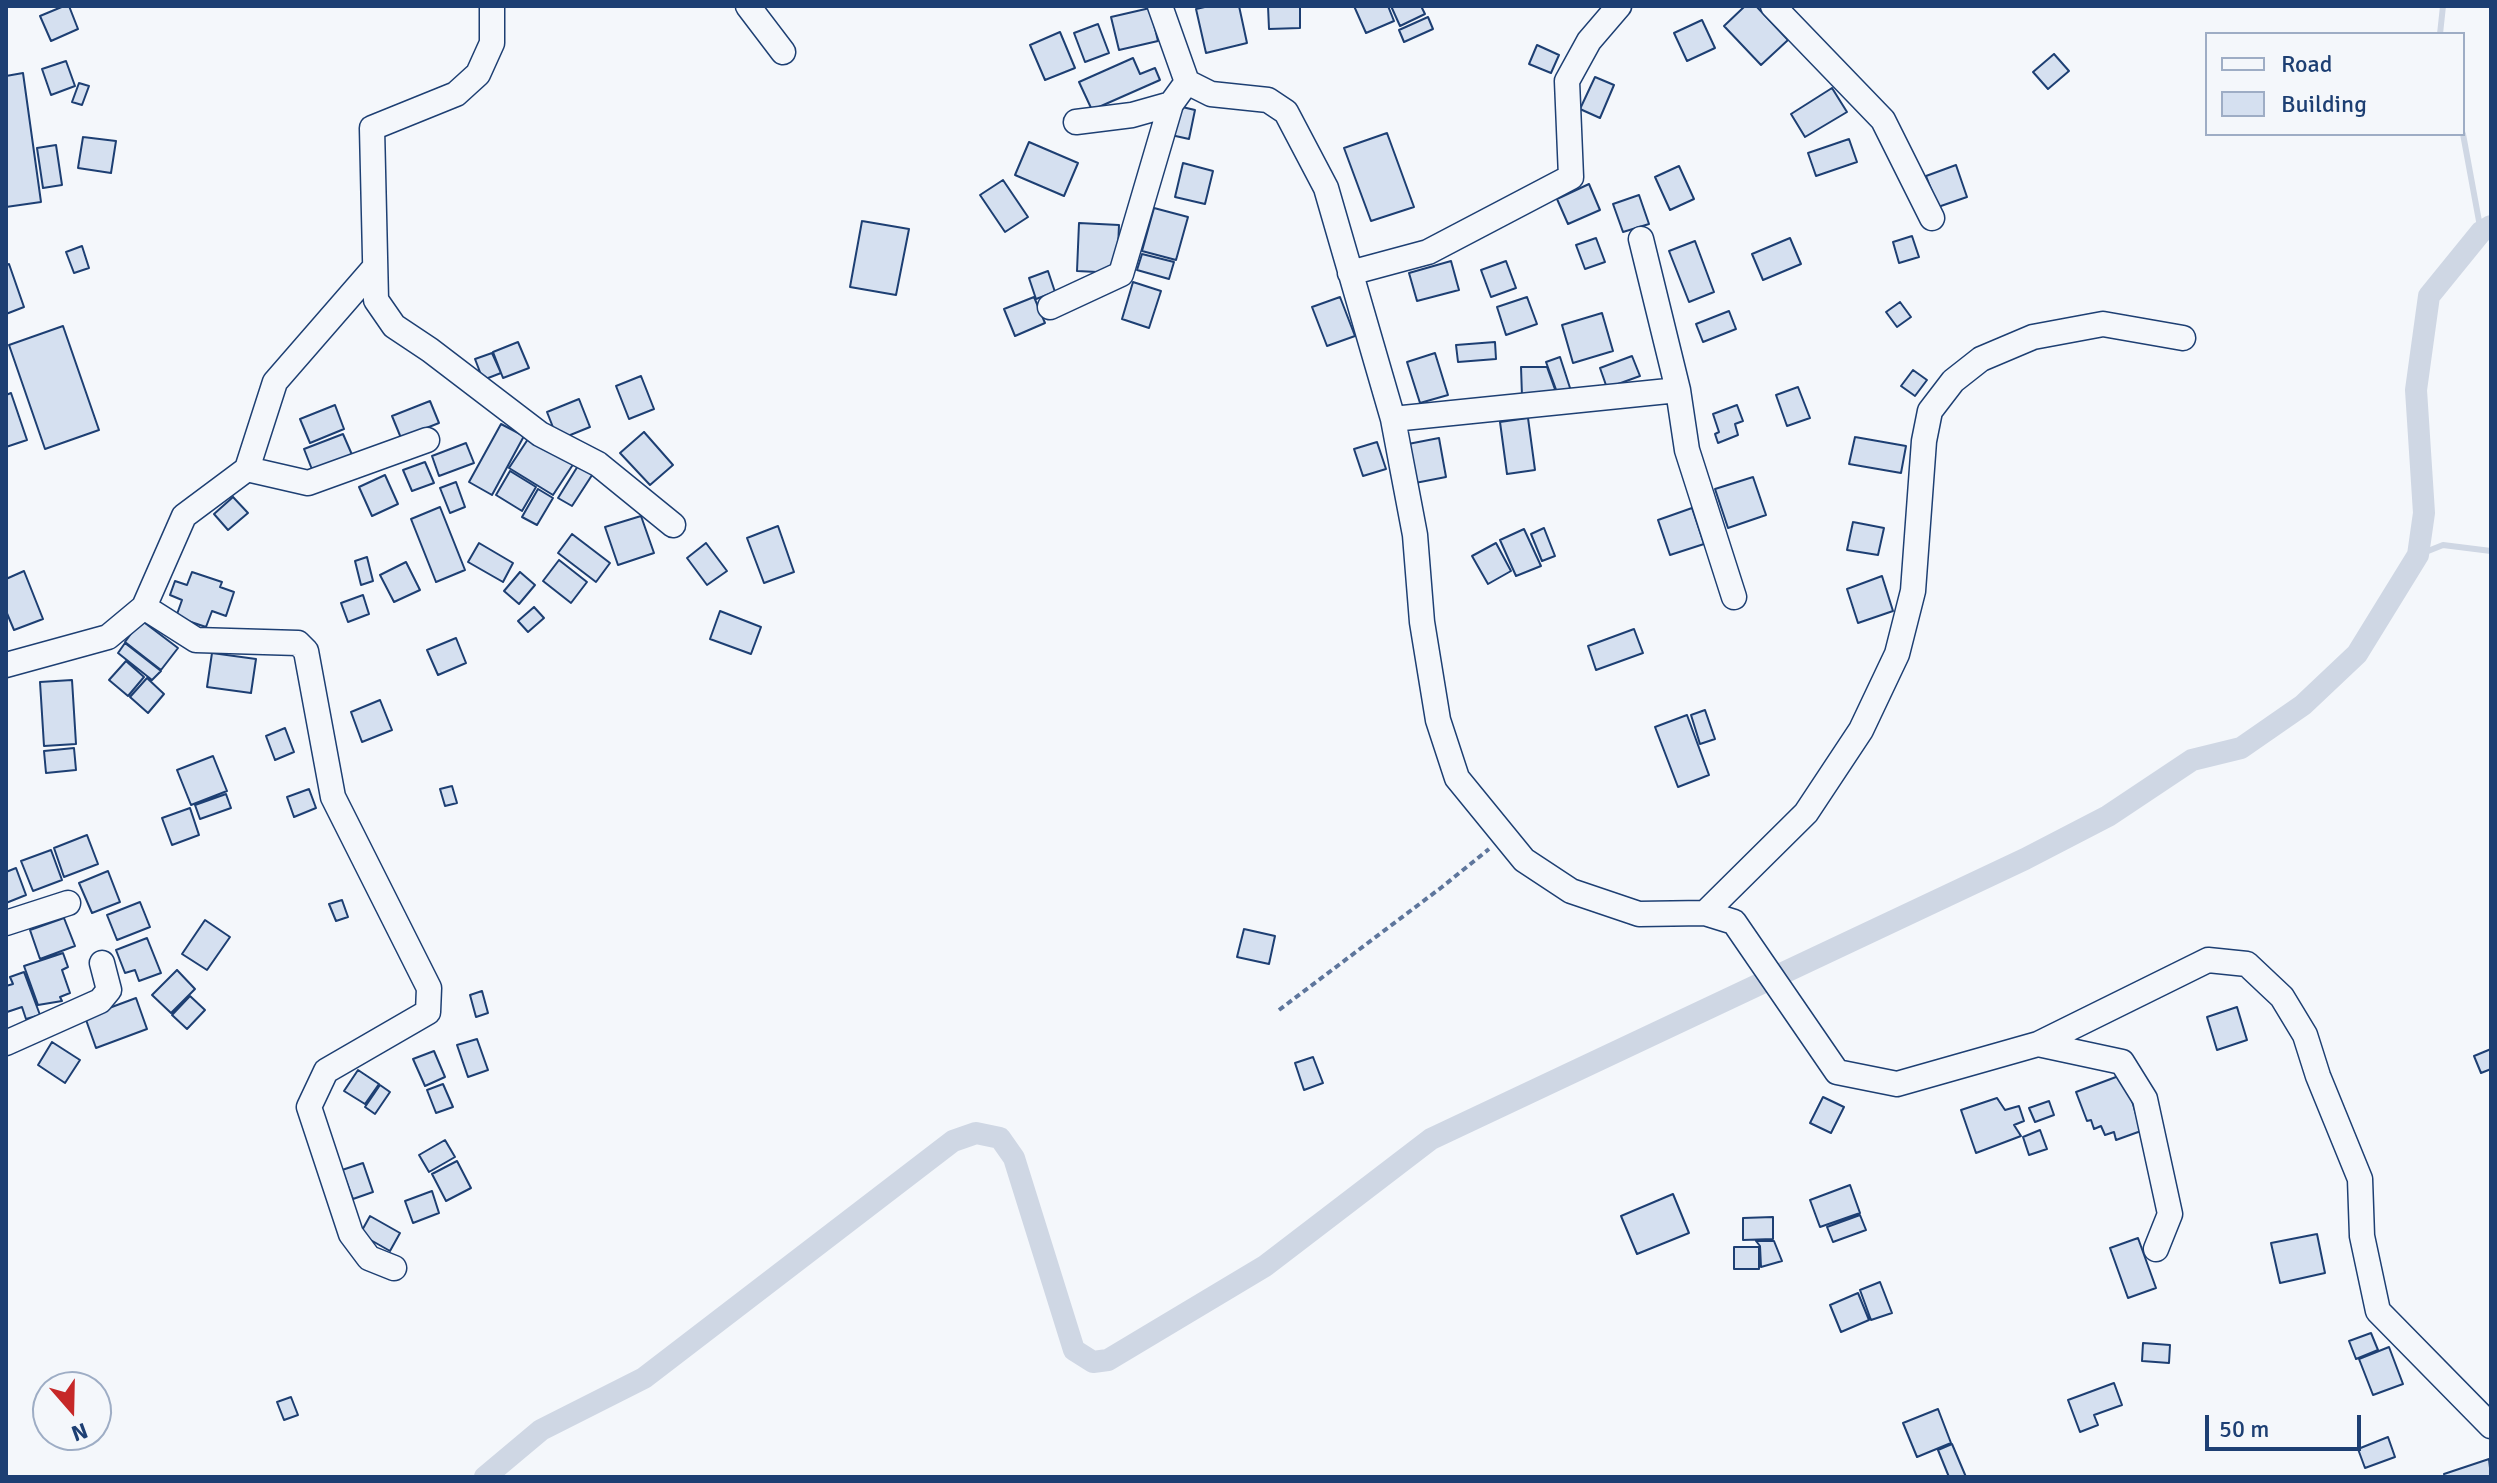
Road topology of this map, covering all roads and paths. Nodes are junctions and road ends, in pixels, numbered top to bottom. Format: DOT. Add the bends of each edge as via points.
graph roads {
  1 [pos="492,6"];
  2 [pos="748,6"];
  3 [pos="1160,6"];
  4 [pos="1619,6"];
  5 [pos="1773,6"];
  6 [pos="783,52"];
  7 [pos="1187,82"];
  8 [pos="1171,104"];
  9 [pos="1076,122"];
  10 [pos="1932,218"];
  11 [pos="1641,239"];
  12 [pos="375,267"];
  13 [pos="1350,273"];
  14 [pos="1050,307"];
  15 [pos="2183,338"];
  16 [pos="1678,390"];
  17 [pos="1393,419"];
  18 [pos="427,440"];
  19 [pos="247,469"];
  20 [pos="673,525"];
  21 [pos="1734,597"];
  22 [pos="144,607"];
  23 [pos="6,665"];
  24 [pos="1503,837"];
  25 [pos="68,903"];
  26 [pos="1705,913"];
  27 [pos="6,923"];
  28 [pos="102,963"];
  29 [pos="1279,1010"];
  30 [pos="6,1043"];
  31 [pos="2038,1044"];
  32 [pos="2156,1249"];
  33 [pos="394,1268"];
  34 [pos="2491,1426"];
  1 -- 12 [label="street" via="492,43 478,74 456,94 372,128"];
  2 -- 6 [label="street"];
  3 -- 7 [label="street"];
  4 -- 13 [label="street" via="1589,41 1567,81 1571,177 1428,252"];
  5 -- 10 [label="street" via="1883,120"];
  7 -- 8 [label="street"];
  7 -- 13 [label="street" via="1211,94 1268,100 1286,112 1326,188"];
  8 -- 9 [label="street"];
  8 -- 14 [label="street" via="1121,274"];
  11 -- 16 [label="street"];
  12 -- 19 [label="street" via="275,382"];
  12 -- 20 [label="street" via="376,300 394,326 540,434 598,464"];
  13 -- 17 [label="street"];
  15 -- 26 [label="street" via="2103,324 2033,337 1981,359 1953,381 1930,411 1913,591 1897,654 1861,730 1806,813"];
  16 -- 17 [label="street"];
  16 -- 21 [label="street" via="1687,450"];
  17 -- 24 [label="street" via="1415,535 1438,720 1457,778"];
  18 -- 19 [label="street" via="308,483"];
  19 -- 22 [label="street" via="184,516"];
  22 -- 23 [label="street" via="108,637"];
  22 -- 33 [label="street" via="196,640 298,643 306,651 333,797 429,988 428,1012 326,1071 309,1107 351,1234 369,1258"];
  24 -- 26 [label="street" via="1524,860 1571,891 1639,914"];
  24 -- 29 [label="path"];
  25 -- 27 [label="street"];
  26 -- 31 [label="street" via="1734,922 1837,1072 1897,1084"];
  28 -- 30 [label="street" via="109,990 100,1001"];
  31 -- 32 [label="street" via="2122,1062 2145,1099 2170,1214"];
  31 -- 34 [label="street" via="2208,960 2247,964 2282,997 2305,1035 2360,1179 2362,1236 2378,1311"];
}
